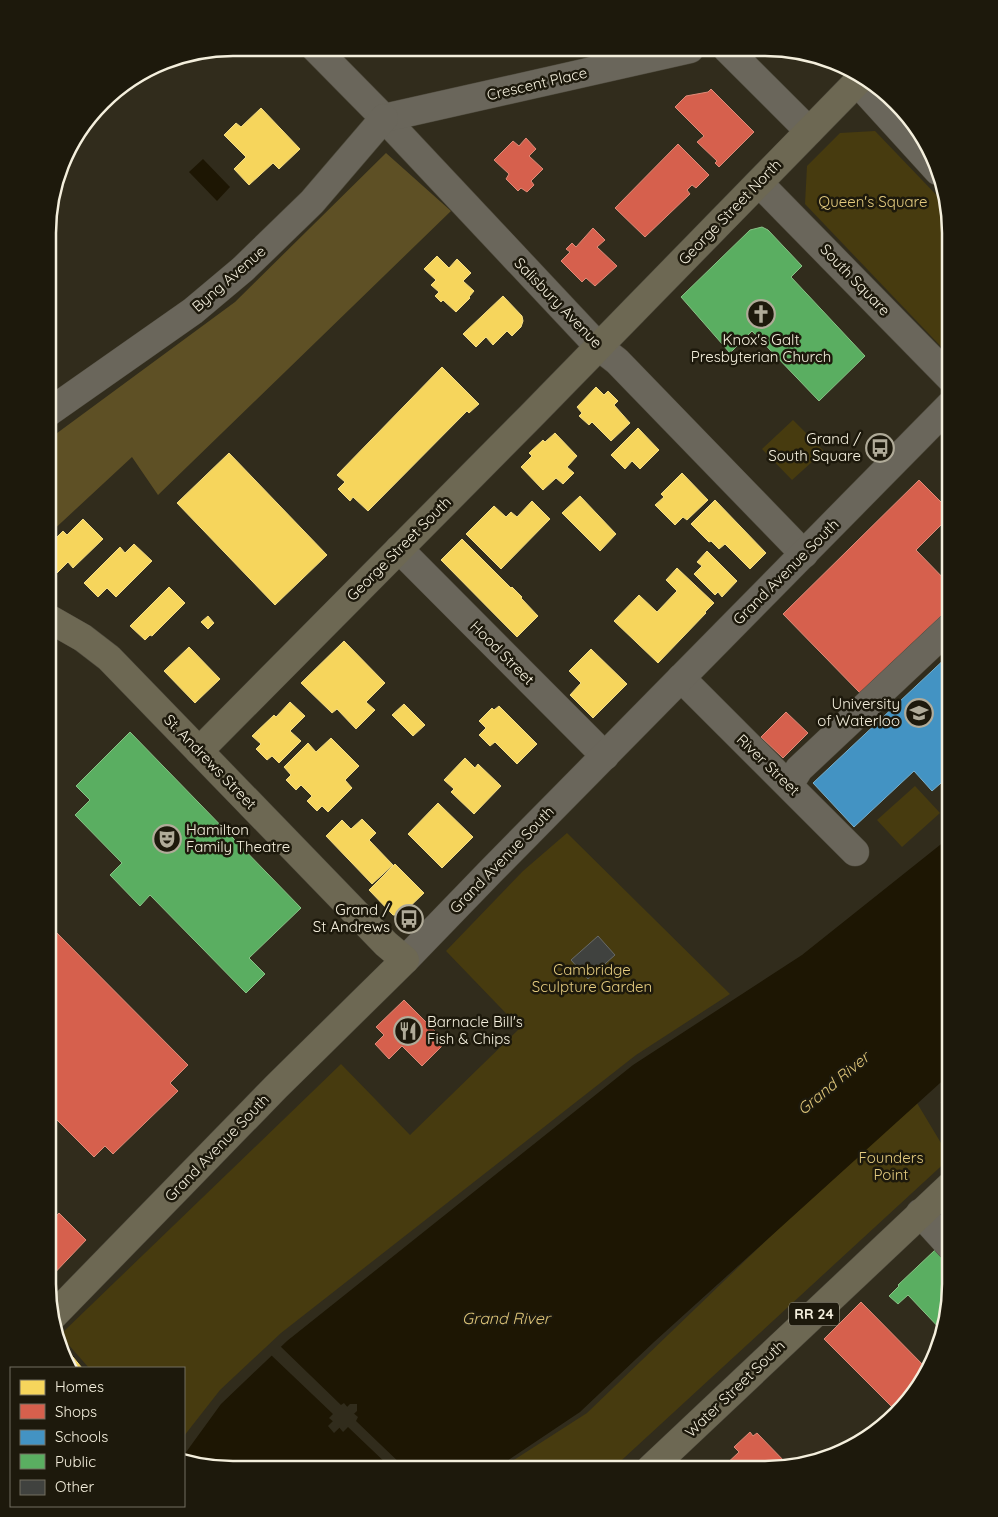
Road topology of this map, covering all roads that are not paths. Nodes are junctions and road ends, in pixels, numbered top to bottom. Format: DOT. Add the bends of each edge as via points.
graph roads {
  1 [pos="658,56"];
  2 [pos="735,56"];
  3 [pos="324,57"];
  4 [pos="856,82"];
  5 [pos="869,91"];
  6 [pos="384,118"];
  7 [pos="809,131"];
  8 [pos="921,151"];
  9 [pos="759,183"];
  10 [pos="599,347"];
  11 [pos="942,370"];
  12 [pos="56,407"];
  13 [pos="942,413"];
  14 [pos="399,549"];
  15 [pos="804,554"];
  16 [pos="56,623"];
  17 [pos="942,634"];
  18 [pos="681,678"];
  19 [pos="199,751"];
  20 [pos="605,756"];
  21 [pos="789,785"];
  22 [pos="855,852"];
  23 [pos="405,960"];
  24 [pos="942,1193"];
  25 [pos="920,1214"];
  26 [pos="942,1237"];
  27 [pos="59,1310"];
  28 [pos="658,1461"];
  1 -- 6 [label="street, Crescent Place"];
  2 -- 7 [label="street"];
  3 -- 6 [label="street, Salisbury Avenue"];
  4 -- 7 [label="main road, George Street North"];
  5 -- 8 [label="street"];
  6 -- 10 [label="street, Salisbury Avenue"];
  6 -- 12 [label="street, Byng Avenue" via="312,202 243,269 193,312"];
  7 -- 9 [label="main road, George Street North"];
  9 -- 10 [label="main road, George Street North"];
  9 -- 11 [label="street, South Square"];
  10 -- 14 [label="main road, George Street South"];
  10 -- 15 [label="street, Salisbury Avenue" via="617,361"];
  13 -- 15 [label="street, Grand Avenue South"];
  14 -- 19 [label="main road, George Street South"];
  14 -- 20 [label="street, Hood Street"];
  15 -- 18 [label="street, Grand Avenue South"];
  16 -- 19 [label="main road, St. Andrews Street" via="108,658"];
  17 -- 21 [label="street" via="799,768"];
  18 -- 20 [label="street, Grand Avenue South"];
  18 -- 21 [label="street, River Street"];
  19 -- 23 [label="main road, St. Andrews Street"];
  20 -- 23 [label="street, Grand Avenue South"];
  21 -- 22 [label="street, River Street"];
  23 -- 27 [label="main road, Grand Avenue South"];
  24 -- 25 [label="main road, Water Street South / RR 24"];
  25 -- 26 [label="street"];
  25 -- 28 [label="main road, Water Street South / RR 24"];
}
